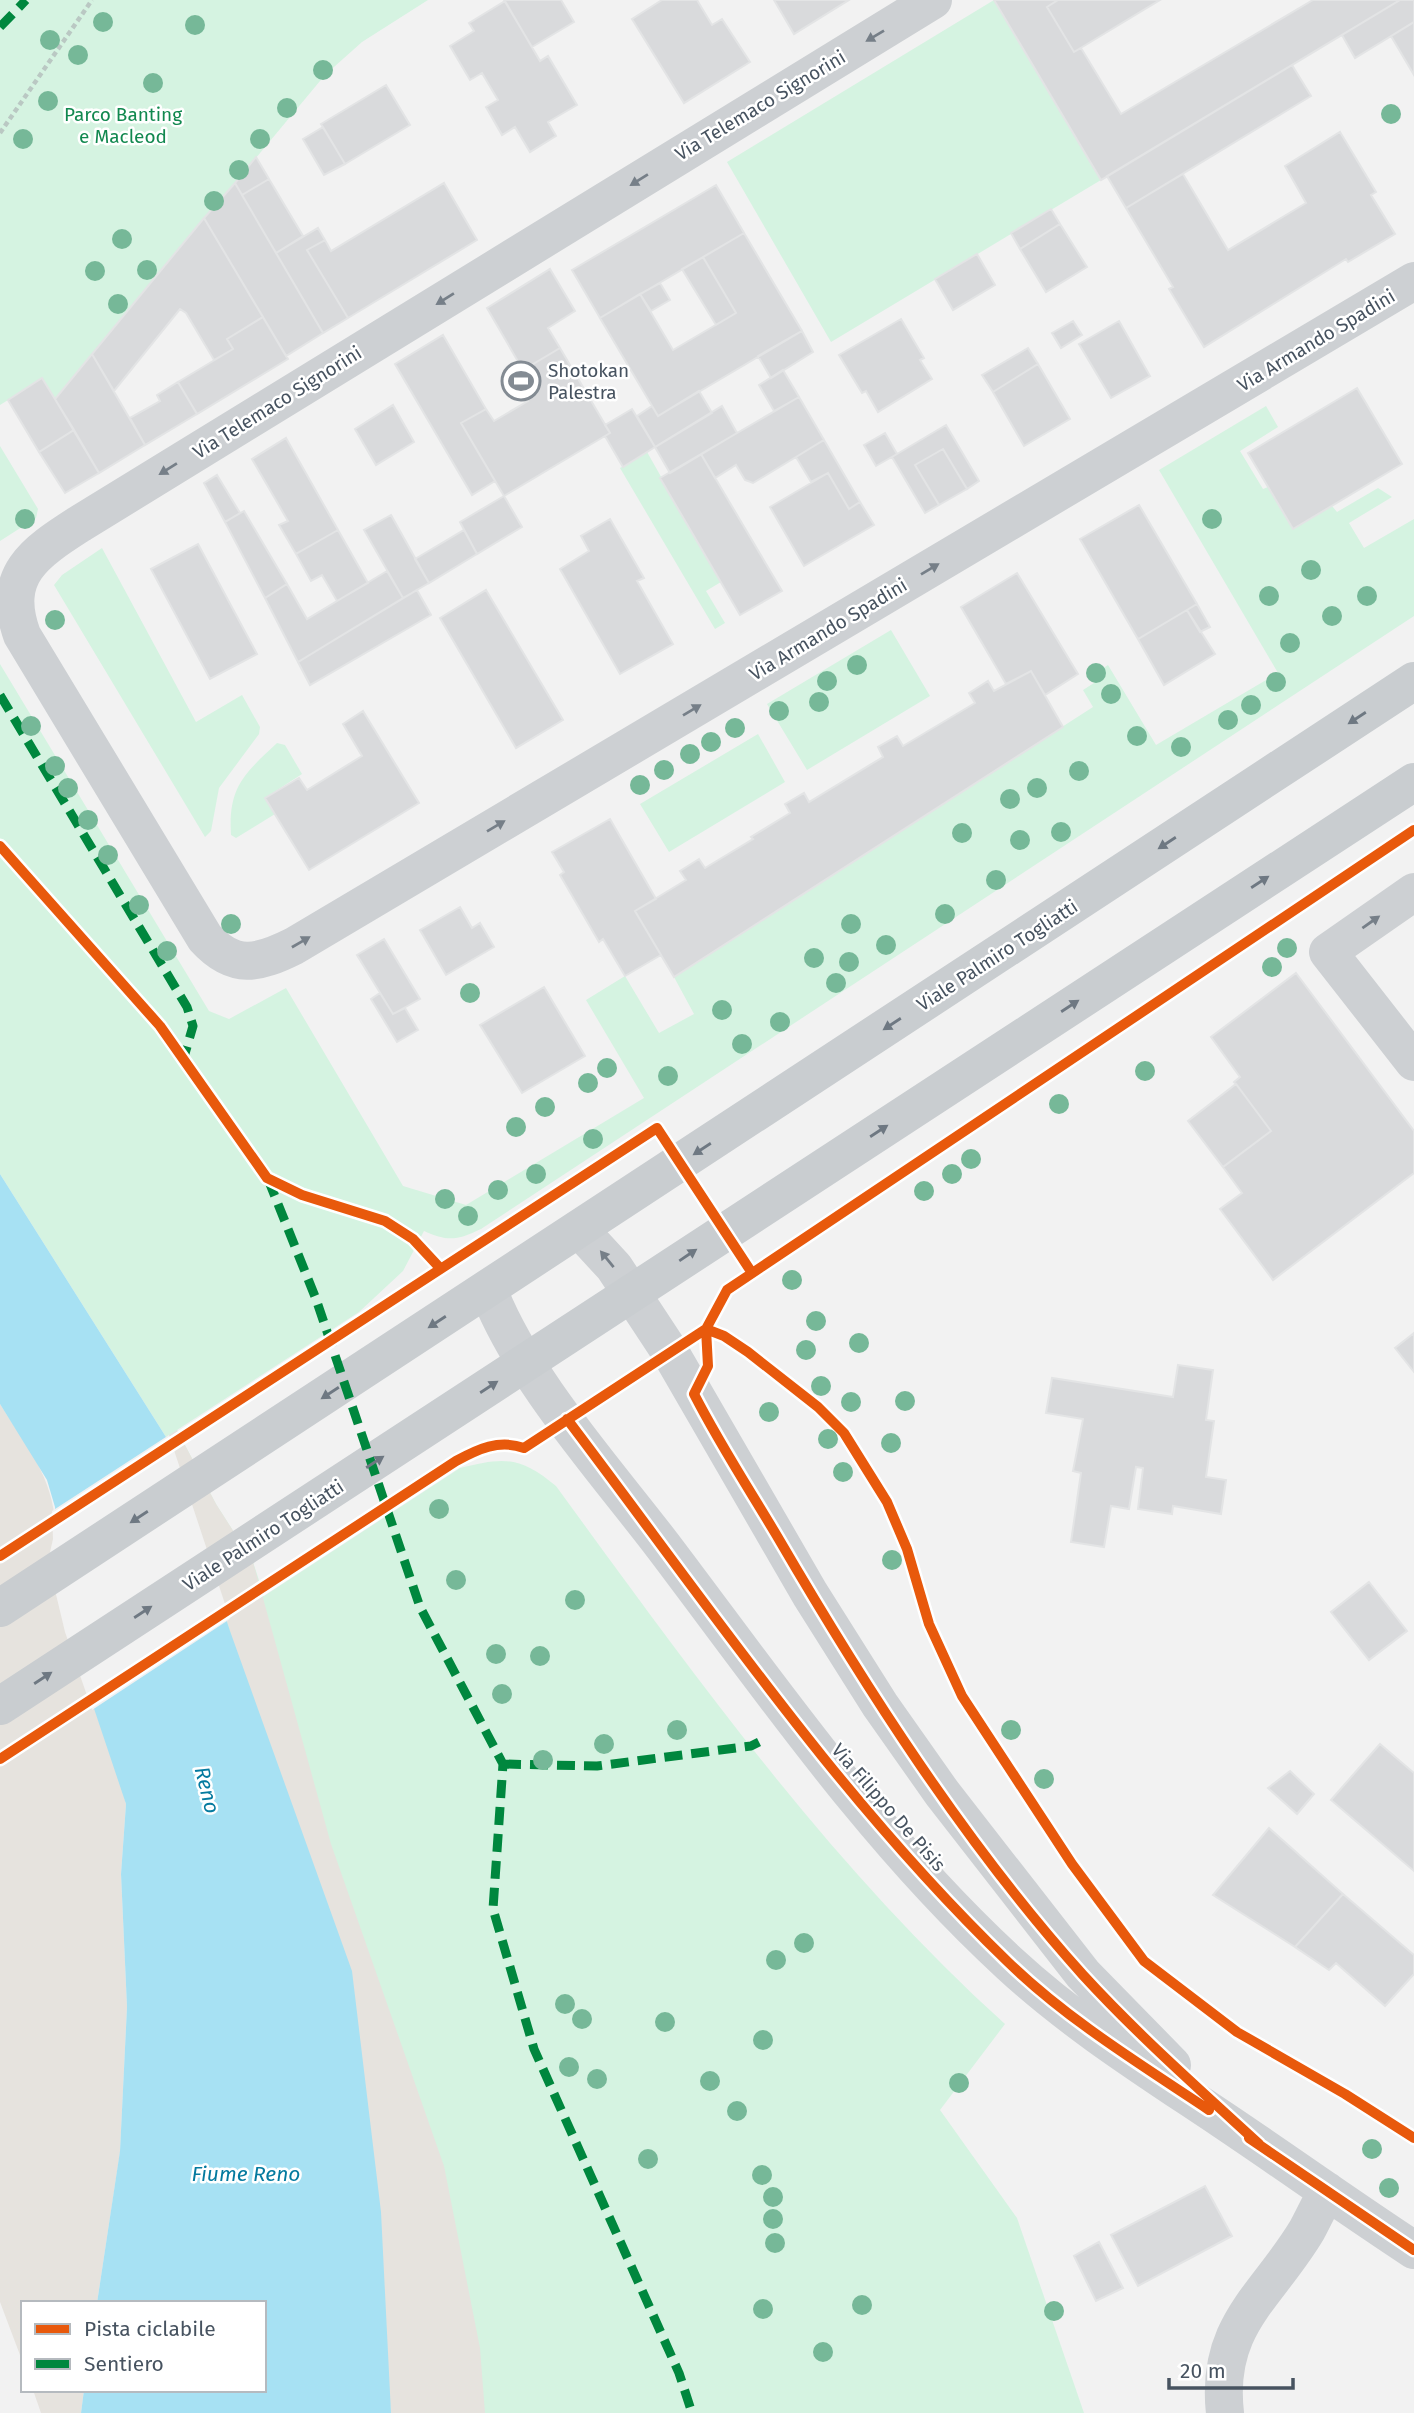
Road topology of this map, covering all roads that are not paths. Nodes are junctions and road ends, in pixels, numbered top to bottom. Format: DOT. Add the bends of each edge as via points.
graph roads {
  1 [pos="933,0"];
  2 [pos="1414,281"];
  3 [pos="1414,681"];
  4 [pos="1414,782"];
  5 [pos="1414,892"];
  6 [pos="237,960"];
  7 [pos="1414,1062"];
  8 [pos="579,1229"];
  9 [pos="488,1289"];
  10 [pos="631,1293"];
  11 [pos="526,1363"];
  12 [pos="0,1608"];
  13 [pos="0,1706"];
  14 [pos="1259,2144"];
  15 [pos="1327,2191"];
  16 [pos="1414,2250"];
  17 [pos="1225,2413"];
  1 -- 6 [label="street, Via Telemaco Signorini, one-way" via="41,548 18,573 12,607 31,651 205,938 225,956"];
  6 -- 2 [label="street, Via Armando Spadini, one-way" via="262,960 294,946"];
  3 -- 8 [label="main road, Viale Palmiro Togliatti, one-way"];
  10 -- 4 [label="main road, Viale Palmiro Togliatti, one-way"];
  7 -- 5 [label="street, one-way" via="1328,952"];
  8 -- 9 [label="main road, Viale Palmiro Togliatti"];
  10 -- 8 [label="street, one-way"];
  9 -- 11 [label="street" via="505,1332"];
  9 -- 12 [label="main road, Viale Palmiro Togliatti, one-way"];
  10 -- 11 [label="main road, Viale Palmiro Togliatti"];
  10 -- 14 [label="street, Via Filippo De Pisis" via="880,1705 957,1813 1083,1974"];
  13 -- 11 [label="main road, Viale Palmiro Togliatti, one-way"];
  11 -- 14 [label="street, Via Filippo De Pisis" via="769,1690 935,1888 1010,1964 1082,2024"];
  14 -- 15 [label="street, Via Filippo De Pisis"];
  15 -- 16 [label="street, Via Filippo De Pisis"];
  15 -- 17 [label="street" via="1303,2236 1242,2319 1229,2351 1223,2389"];
}
